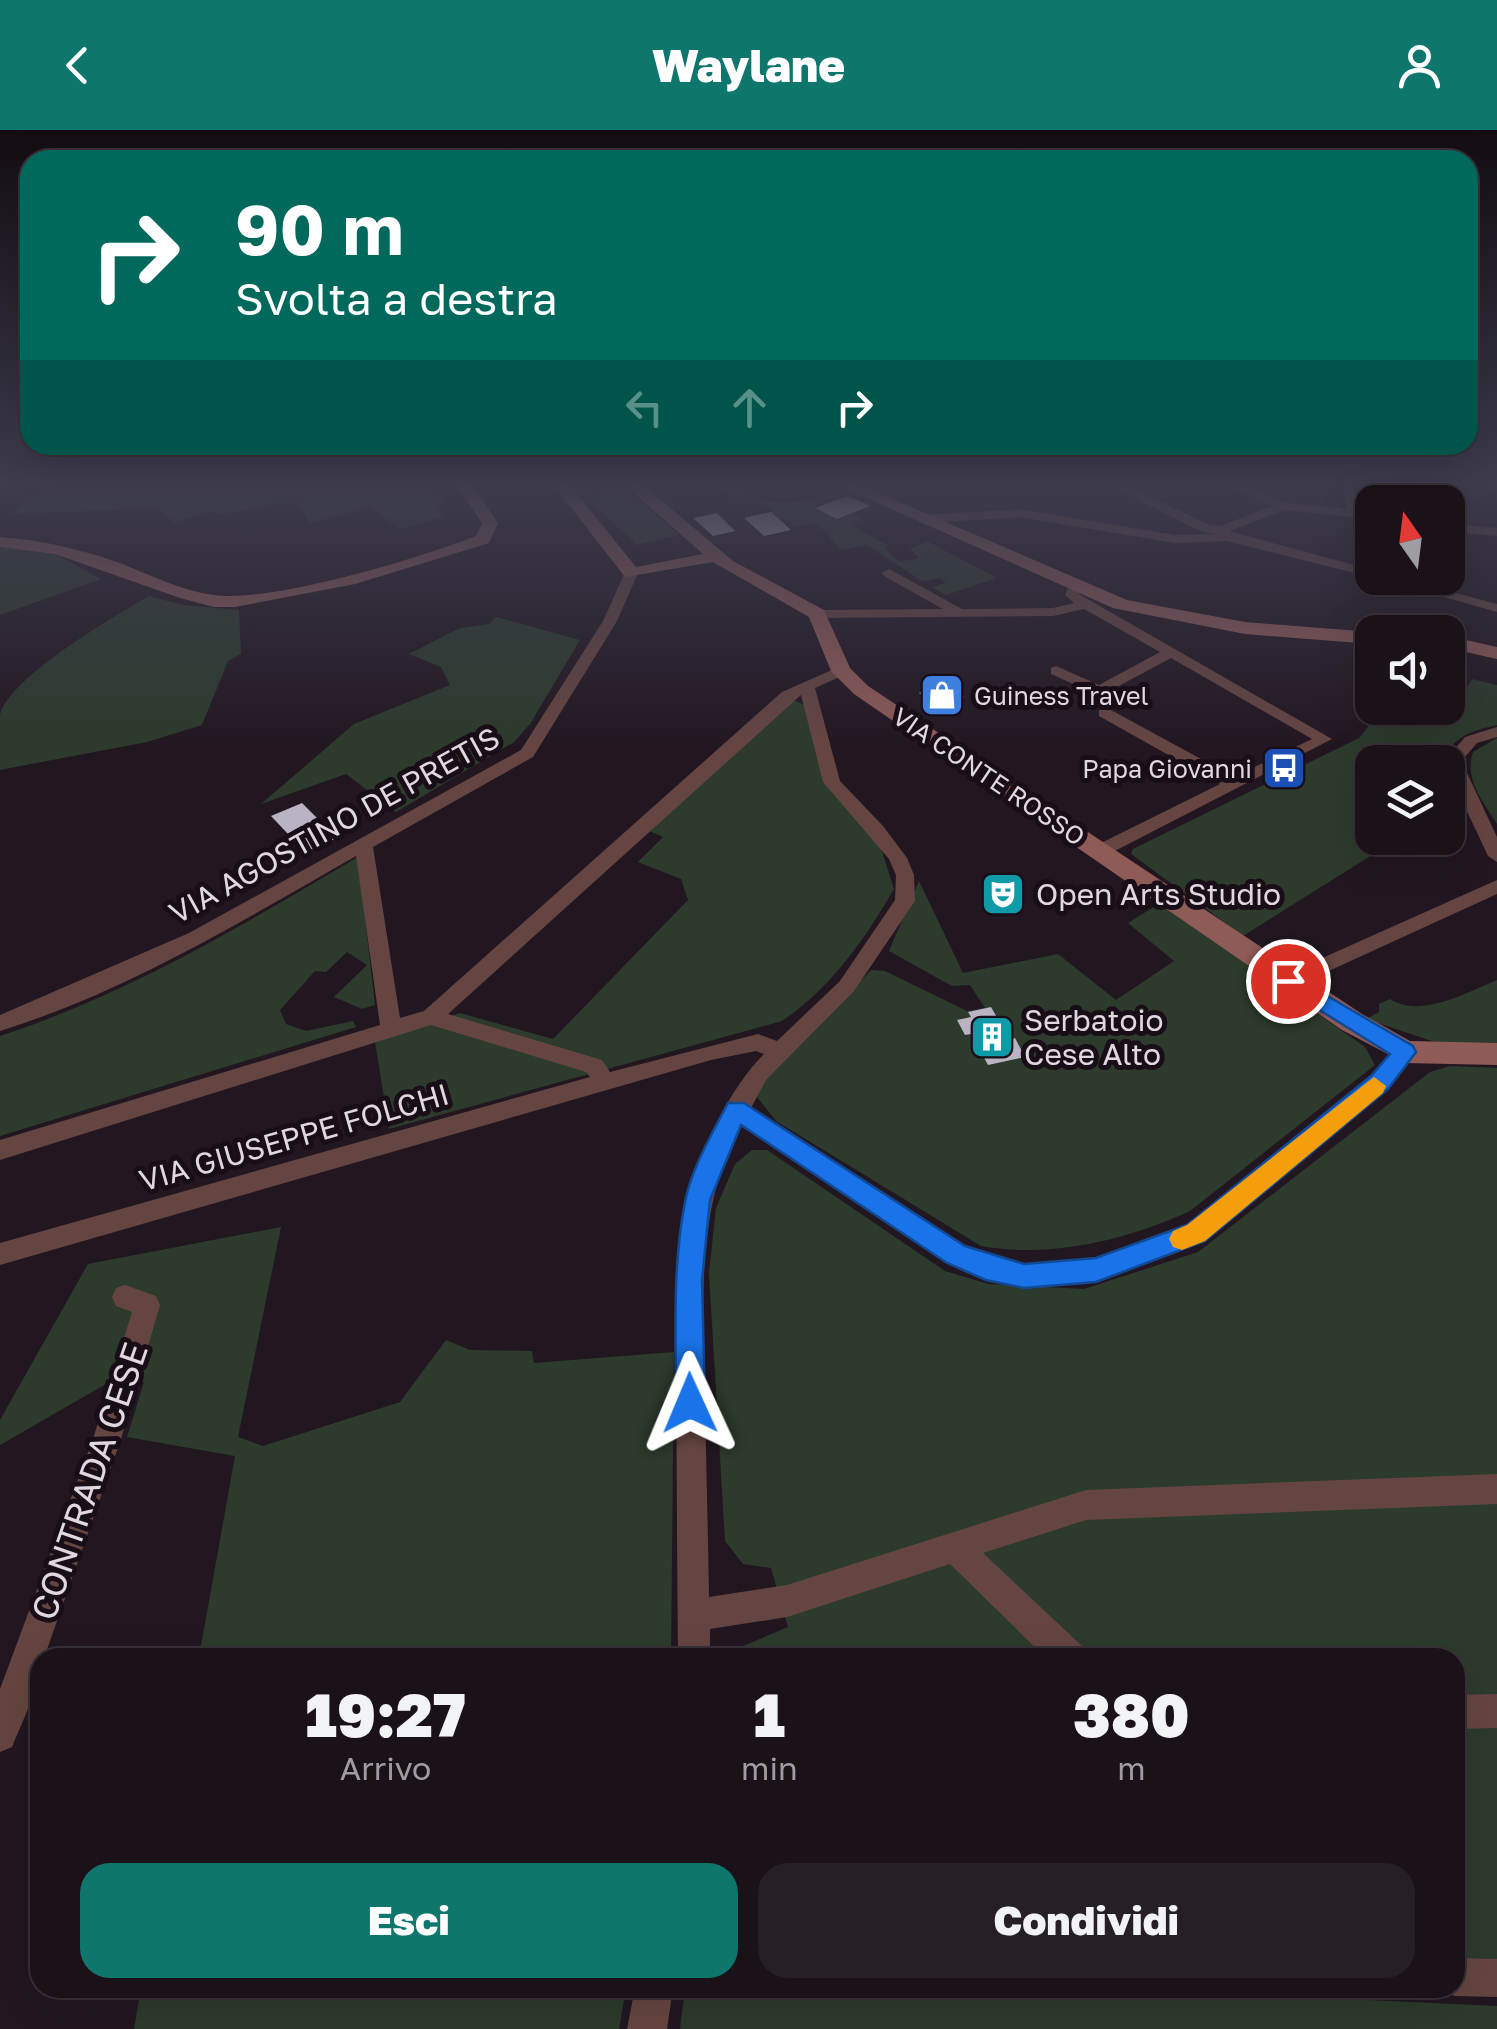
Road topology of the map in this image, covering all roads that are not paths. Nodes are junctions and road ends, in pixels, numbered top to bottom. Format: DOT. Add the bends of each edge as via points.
graph roads {
  1 [pos="128,572"];
  2 [pos="375,572"];
  3 [pos="638,572"];
  4 [pos="737,572"];
  5 [pos="1031,572"];
  6 [pos="631,573"];
  7 [pos="889,573"];
  8 [pos="1448,595"];
  9 [pos="1080,596"];
  10 [pos="1497,608"];
  11 [pos="964,613"];
  12 [pos="816,614"];
  13 [pos="1355,637"];
  14 [pos="1465,645"];
  15 [pos="1172,652"];
  16 [pos="1497,652"];
  17 [pos="841,671"];
  18 [pos="1056,671"];
  19 [pos="807,686"];
  20 [pos="1105,713"];
  21 [pos="1497,732"];
  22 [pos="1233,784"];
  23 [pos="364,846"];
  24 [pos="1100,851"];
  25 [pos="1497,856"];
  26 [pos="1497,886"];
  27 [pos="1288,981"];
  28 [pos="431,1017"];
  29 [pos="0,1023"];
  30 [pos="392,1028"];
  31 [pos="778,1051"];
  32 [pos="1405,1052"];
  33 [pos="1497,1054"];
  34 [pos="605,1082"];
  35 [pos="736,1110"];
  36 [pos="0,1150"];
  37 [pos="0,1254"];
  38 [pos="126,1297"];
  39 [pos="1497,1488"];
  40 [pos="953,1546"];
  41 [pos="696,1615"];
  42 [pos="31,1648"];
  43 [pos="694,1648"];
  44 [pos="1060,1648"];
  45 [pos="30,1652"];
  46 [pos="1465,1712"];
  47 [pos="1497,1712"];
  48 [pos="0,1735"];
  49 [pos="1465,1977"];
  50 [pos="1497,1978"];
  51 [pos="652,1998"];
  52 [pos="647,2029"];
  1 -- 2 [label="street" via="238,604"];
  3 -- 6 [label="street"];
  4 -- 12 [label="street"];
  5 -- 9 [label="street"];
  6 -- 23 [label="street, VIA AGOSTINO DE PRETIS" via="610,622 527,753"];
  7 -- 11 [label="street"];
  8 -- 10 [label="street"];
  9 -- 11 [label="street" via="1053,612"];
  9 -- 13 [label="street" via="1155,614"];
  9 -- 15 [label="street"];
  11 -- 12 [label="street"];
  12 -- 17 [label="street, VIA CONTE ROSSO"];
  14 -- 16 [label="street"];
  15 -- 18 [label="street" via="1100,691"];
  15 -- 22 [label="street" via="1324,738"];
  17 -- 19 [label="street"];
  17 -- 24 [label="street, VIA CONTE ROSSO"];
  19 -- 28 [label="street" via="788,695"];
  19 -- 31 [label="street" via="832,782 898,858 904,901 847,986"];
  20 -- 22 [label="street"];
  21 -- 25 [label="street" via="1471,740 1456,757"];
  22 -- 24 [label="street"];
  23 -- 29 [label="street, VIA AGOSTINO DE PRETIS" via="196,938"];
  23 -- 30 [label="street"];
  24 -- 27 [label="street, VIA CONTE ROSSO"];
  26 -- 27 [label="street"];
  27 -- 32 [label="street, VIA CONTE ROSSO"];
  28 -- 30 [label="street"];
  28 -- 34 [label="street" via="594,1066"];
  30 -- 36 [label="street"];
  31 -- 34 [label="street, VIA GIUSEPPE FOLCHI" via="758,1042"];
  31 -- 35 [label="street"];
  32 -- 33 [label="street"];
  32 -- 35 [label="street" via="1380,1082 1196,1233 1096,1270 1062,1274 1024,1276 956,1254"];
  34 -- 37 [label="street, VIA GIUSEPPE FOLCHI"];
  35 -- 41 [label="street" via="698,1200 689,1280"];
  38 -- 42 [label="street, CONTRADA CESE" via="148,1305"];
  39 -- 40 [label="street" via="1086,1505"];
  40 -- 41 [label="street" via="788,1600"];
  40 -- 44 [label="street"];
  41 -- 43 [label="street"];
  45 -- 48 [label="street, CONTRADA CESE"];
  46 -- 47 [label="street"];
  49 -- 50 [label="street"];
  51 -- 52 [label="street"];
}
